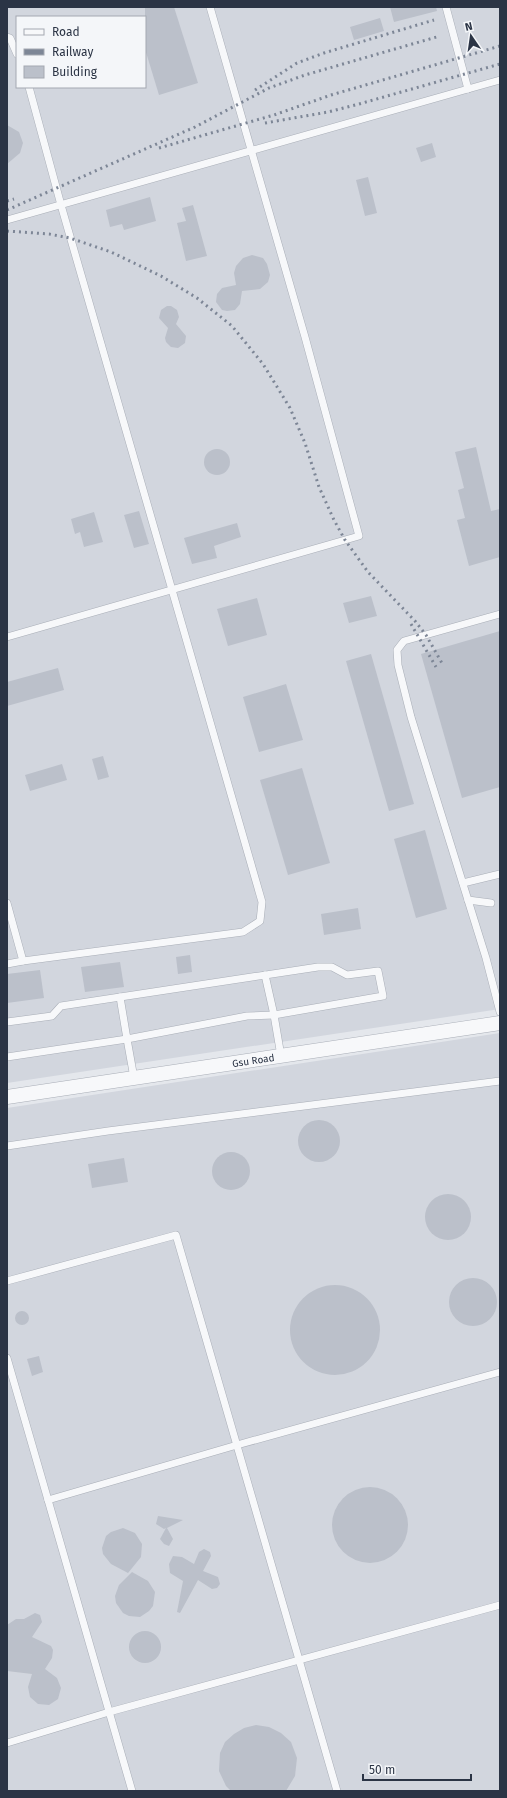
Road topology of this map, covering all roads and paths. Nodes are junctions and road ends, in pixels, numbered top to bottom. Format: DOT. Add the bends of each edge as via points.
graph roads {
  1 [pos="210,7"];
  2 [pos="446,7"];
  3 [pos="7,37"];
  4 [pos="16,52"];
  5 [pos="500,80"];
  6 [pos="29,88"];
  7 [pos="468,89"];
  8 [pos="251,151"];
  9 [pos="61,205"];
  10 [pos="7,220"];
  11 [pos="171,590"];
  12 [pos="500,614"];
  13 [pos="7,637"];
  14 [pos="500,874"];
  15 [pos="463,883"];
  16 [pos="468,900"];
  17 [pos="7,903"];
  18 [pos="492,903"];
  19 [pos="23,961"];
  20 [pos="7,964"];
  21 [pos="265,975"];
  22 [pos="120,997"];
  23 [pos="500,1012"];
  24 [pos="274,1015"];
  25 [pos="7,1022"];
  26 [pos="500,1023"];
  27 [pos="127,1038"];
  28 [pos="281,1056"];
  29 [pos="7,1057"];
  30 [pos="134,1078"];
  31 [pos="500,1081"];
  32 [pos="7,1098"];
  33 [pos="7,1146"];
  34 [pos="7,1281"];
  35 [pos="7,1358"];
  36 [pos="500,1372"];
  37 [pos="237,1445"];
  38 [pos="48,1500"];
  39 [pos="500,1605"];
  40 [pos="300,1660"];
  41 [pos="109,1712"];
  42 [pos="7,1743"];
  43 [pos="132,1791"];
  44 [pos="337,1791"];
  1 -- 8 [label="lane"];
  2 -- 7 [label="lane"];
  3 -- 4 [label="lane" via="10,38"];
  5 -- 7 [label="lane"];
  6 -- 9 [label="lane"];
  7 -- 8 [label="lane"];
  8 -- 9 [label="lane"];
  8 -- 11 [label="lane" via="305,337 358,536"];
  9 -- 10 [label="lane"];
  9 -- 11 [label="lane"];
  11 -- 13 [label="lane"];
  11 -- 19 [label="lane" via="262,902 260,921 243,932"];
  12 -- 15 [label="lane" via="404,641 397,650 398,665 411,717"];
  14 -- 15 [label="lane"];
  15 -- 16 [label="lane"];
  16 -- 18 [label="lane"];
  16 -- 23 [label="lane"];
  17 -- 19 [label="lane"];
  19 -- 20 [label="lane"];
  21 -- 22 [label="lane"];
  21 -- 24 [label="lane"];
  21 -- 24 [label="lane" via="318,967 332,967 347,975 378,971 383,996"];
  22 -- 25 [label="lane" via="61,1006 52,1016"];
  22 -- 27 [label="lane"];
  24 -- 27 [label="lane" via="247,1016"];
  24 -- 28 [label="lane"];
  26 -- 28 [label="street, Gsu Road"];
  27 -- 29 [label="lane"];
  27 -- 30 [label="lane"];
  28 -- 30 [label="street, Gsu Road"];
  30 -- 32 [label="street, Gsu Road"];
  31 -- 33 [label="lane"];
  34 -- 37 [label="lane" via="176,1235"];
  35 -- 38 [label="lane"];
  36 -- 37 [label="lane"];
  37 -- 38 [label="lane"];
  37 -- 40 [label="lane"];
  38 -- 41 [label="lane"];
  39 -- 40 [label="lane"];
  40 -- 41 [label="lane"];
  40 -- 44 [label="lane"];
  41 -- 42 [label="lane"];
  41 -- 43 [label="lane"];
}
